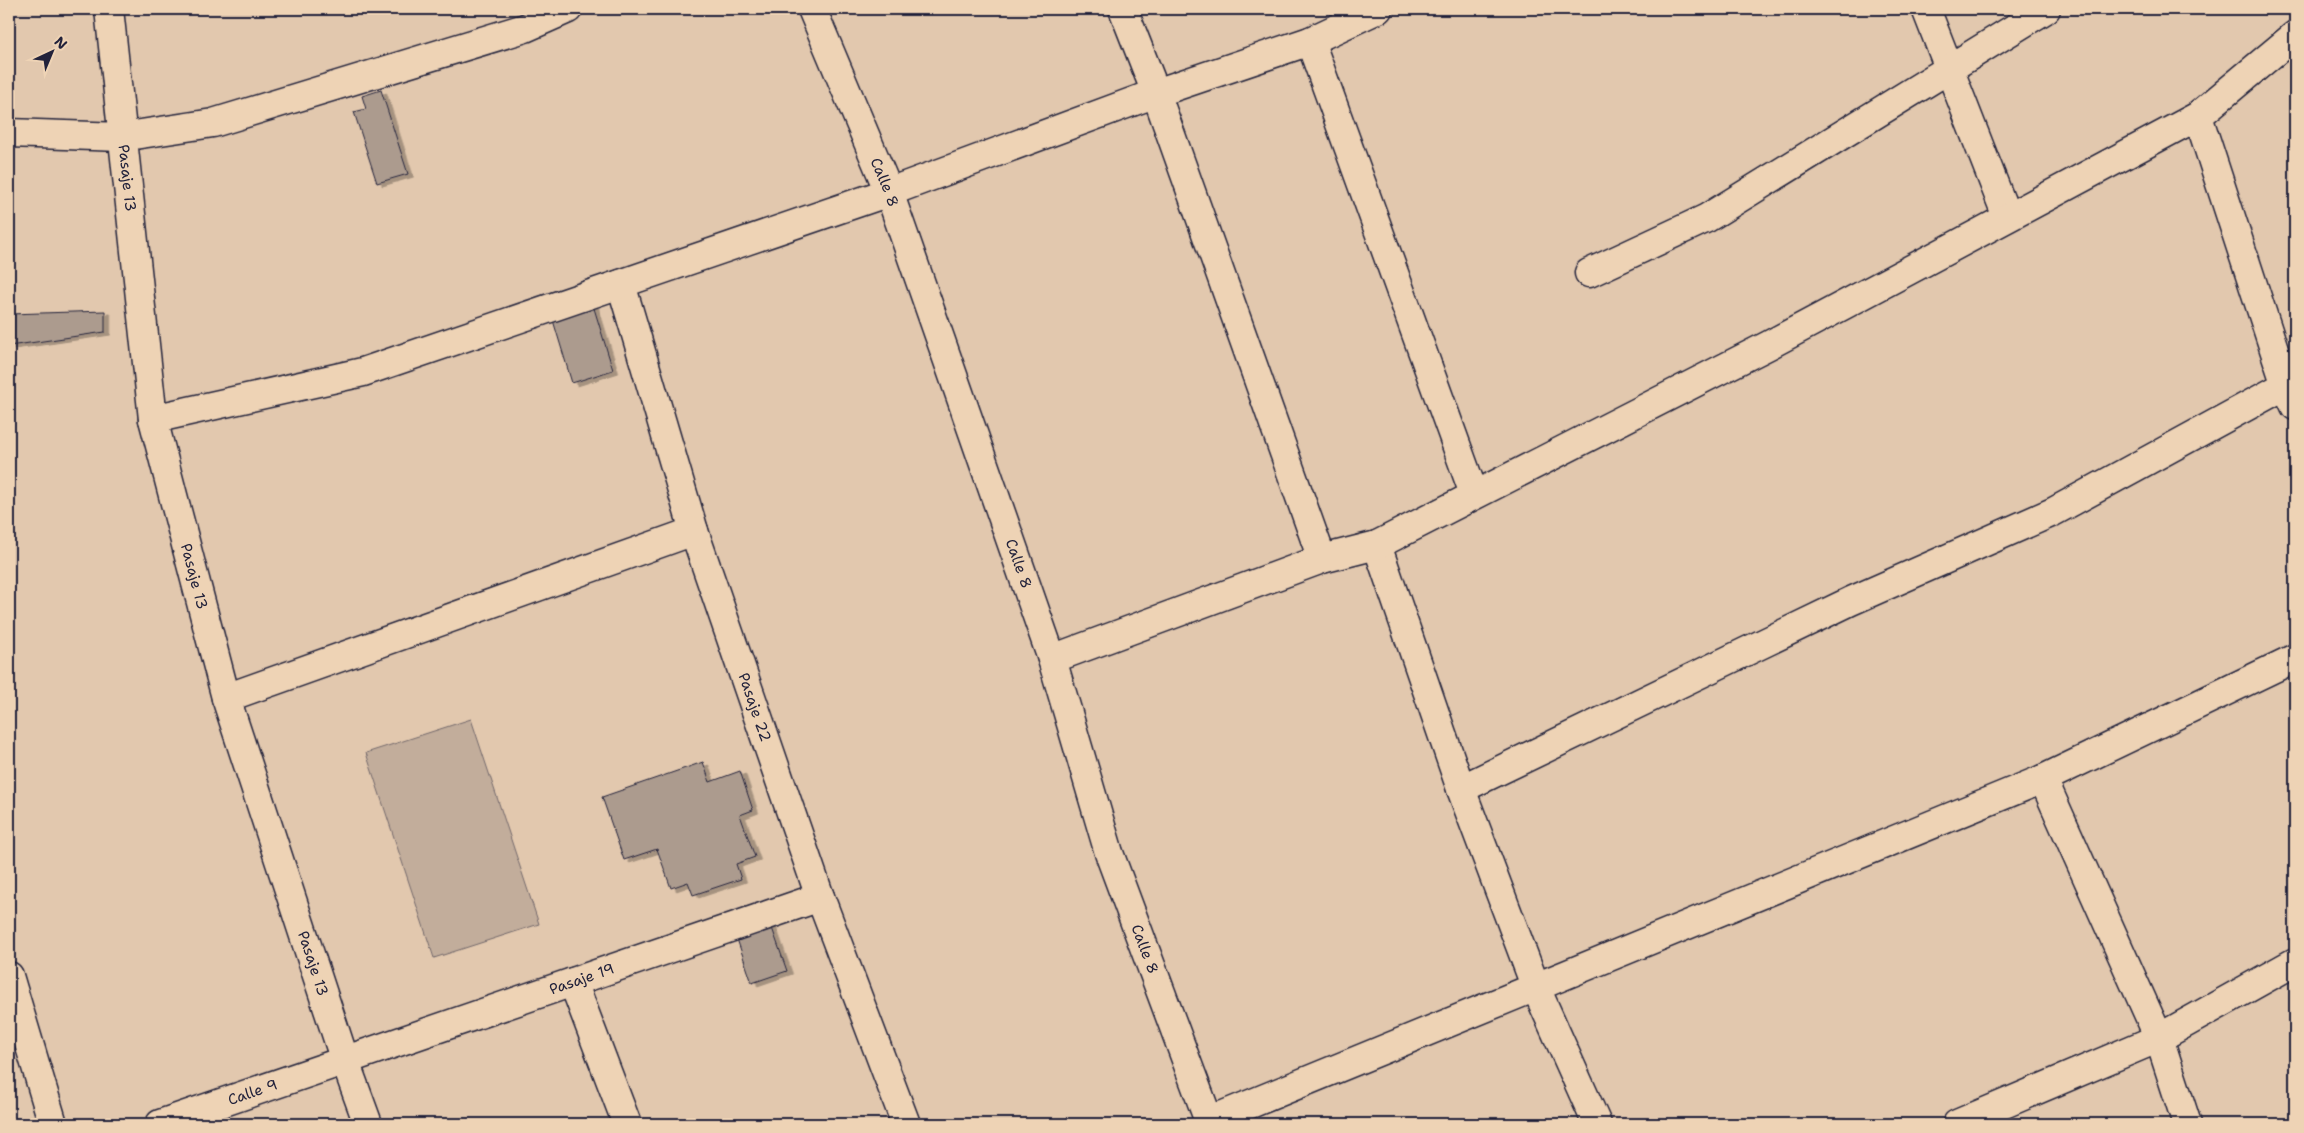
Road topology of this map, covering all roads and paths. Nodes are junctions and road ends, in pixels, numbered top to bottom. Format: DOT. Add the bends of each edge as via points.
graph roads {
  1 [pos="109,9"];
  2 [pos="568,9"];
  3 [pos="812,9"];
  4 [pos="1123,9"];
  5 [pos="1378,9"];
  6 [pos="1926,9"];
  7 [pos="2046,9"];
  8 [pos="2295,35"];
  9 [pos="1310,41"];
  10 [pos="1949,68"];
  11 [pos="1156,93"];
  12 [pos="2198,116"];
  13 [pos="9,133"];
  14 [pos="121,137"];
  15 [pos="889,192"];
  16 [pos="2007,217"];
  17 [pos="1588,273"];
  18 [pos="621,284"];
  19 [pos="2292,391"];
  20 [pos="153,419"];
  21 [pos="1474,494"];
  22 [pos="694,531"];
  23 [pos="1377,545"];
  24 [pos="1322,559"];
  25 [pos="2295,658"];
  26 [pos="1052,659"];
  27 [pos="226,698"];
  28 [pos="2043,779"];
  29 [pos="1461,789"];
  30 [pos="820,897"];
  31 [pos="2295,962"];
  32 [pos="9,976"];
  33 [pos="573,982"];
  34 [pos="1536,988"];
  35 [pos="2159,1038"];
  36 [pos="345,1061"];
  37 [pos="1209,1123"];
  38 [pos="54,1124"];
  39 [pos="160,1124"];
  40 [pos="368,1124"];
  41 [pos="628,1124"];
  42 [pos="906,1124"];
  43 [pos="1597,1124"];
  44 [pos="1957,1124"];
  45 [pos="2187,1124"];
  1 -- 14 [label="street, Pasaje 13"];
  2 -- 14 [label="street" via="524,28 212,122"];
  3 -- 15 [label="street, Calle 8"];
  4 -- 11 [label="street"];
  5 -- 9 [label="street"];
  6 -- 10 [label="street"];
  7 -- 10 [label="street"];
  8 -- 12 [label="street"];
  9 -- 11 [label="street"];
  9 -- 21 [label="street"];
  10 -- 16 [label="street"];
  10 -- 17 [label="street" via="1707,218"];
  11 -- 15 [label="street"];
  11 -- 24 [label="street"];
  12 -- 16 [label="street"];
  12 -- 19 [label="street"];
  13 -- 14 [label="street"];
  14 -- 20 [label="street, Pasaje 13"];
  15 -- 18 [label="street"];
  15 -- 26 [label="street, Calle 8"];
  16 -- 21 [label="street" via="1769,345"];
  18 -- 20 [label="street" via="363,372"];
  18 -- 22 [label="street, Pasaje 22"];
  19 -- 29 [label="street" via="2053,512 1851,601"];
  20 -- 27 [label="street, Pasaje 13"];
  21 -- 23 [label="street"];
  22 -- 27 [label="street"];
  22 -- 30 [label="street, Pasaje 22"];
  23 -- 24 [label="street"];
  23 -- 29 [label="street"];
  24 -- 26 [label="street"];
  25 -- 28 [label="street"];
  26 -- 37 [label="street, Calle 8" via="1109,853"];
  27 -- 36 [label="street, Pasaje 13"];
  28 -- 34 [label="street"];
  28 -- 35 [label="street"];
  29 -- 34 [label="street"];
  30 -- 33 [label="street, Pasaje 19"];
  30 -- 42 [label="street, Pasaje 22"];
  31 -- 35 [label="street"];
  32 -- 38 [label="street"];
  33 -- 36 [label="street, Pasaje 19"];
  33 -- 41 [label="street"];
  34 -- 37 [label="street"];
  34 -- 43 [label="street"];
  35 -- 44 [label="street"];
  35 -- 45 [label="street"];
  36 -- 39 [label="street, Calle 9"];
  36 -- 40 [label="street, Pasaje 13"];
}
